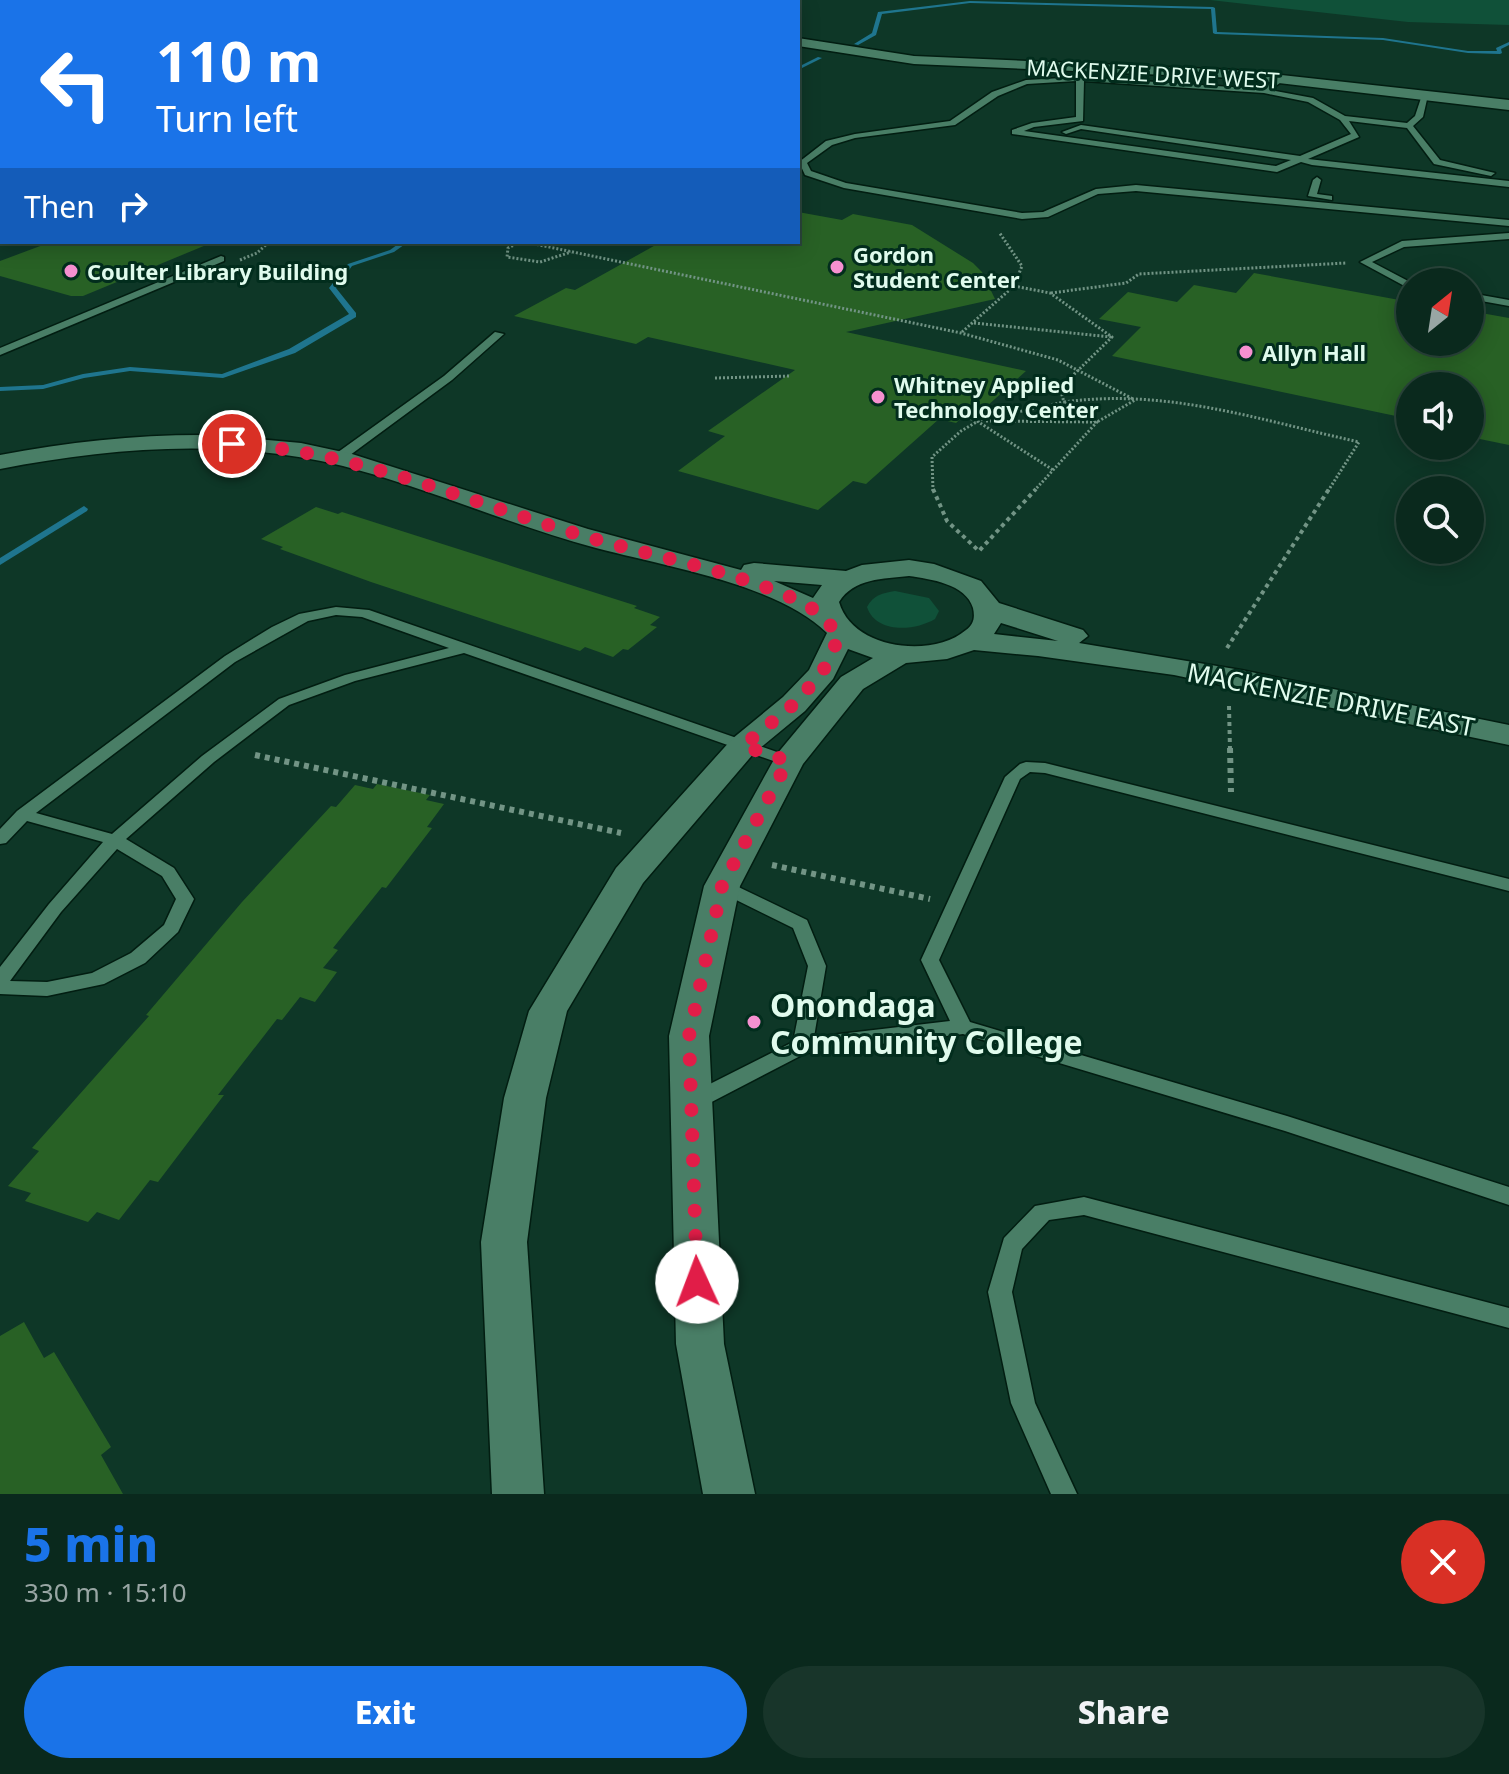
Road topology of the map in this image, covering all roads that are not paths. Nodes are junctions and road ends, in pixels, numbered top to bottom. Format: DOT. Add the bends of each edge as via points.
graph roads {
  1 [pos="800,42"];
  2 [pos="1281,78"];
  3 [pos="1080,79"];
  4 [pos="1264,91"];
  5 [pos="1425,97"];
  6 [pos="1509,105"];
  7 [pos="1343,118"];
  8 [pos="1409,126"];
  9 [pos="1049,137"];
  10 [pos="1302,159"];
  11 [pos="1509,177"];
  12 [pos="1317,180"];
  13 [pos="1509,184"];
  14 [pos="1509,217"];
  15 [pos="1509,223"];
  16 [pos="1509,236"];
  17 [pos="221,259"];
  18 [pos="1396,279"];
  19 [pos="1484,299"];
  20 [pos="1509,303"];
  21 [pos="499,334"];
  22 [pos="0,352"];
  23 [pos="338,458"];
  24 [pos="0,462"];
  25 [pos="660,556"];
  26 [pos="846,579"];
  27 [pos="988,609"];
  28 [pos="833,626"];
  29 [pos="970,641"];
  30 [pos="465,648"];
  31 [pos="901,654"];
  32 [pos="1153,662"];
  33 [pos="1509,735"];
  34 [pos="743,746"];
  35 [pos="788,761"];
  36 [pos="23,815"];
  37 [pos="0,839"];
  38 [pos="115,840"];
  39 [pos="729,872"];
  40 [pos="1509,885"];
  41 [pos="0,984"];
  42 [pos="963,1027"];
  43 [pos="802,1046"];
  44 [pos="690,1104"];
  45 [pos="1509,1196"];
  46 [pos="1509,1318"];
  47 [pos="518,1494"];
  48 [pos="729,1494"];
  49 [pos="1064,1494"];
  1 -- 2 [label="street, MACKENZIE DRIVE WEST" via="944,63"];
  2 -- 4 [label="lane"];
  2 -- 5 [label="street, MACKENZIE DRIVE WEST"];
  3 -- 4 [label="lane"];
  3 -- 9 [label="lane" via="1080,119 1015,132"];
  3 -- 15 [label="lane" via="1006,87 952,123 855,136 829,143 803,162 808,173 844,185 1022,216 1045,215 1096,192 1136,188"];
  4 -- 7 [label="lane" via="1310,100"];
  5 -- 6 [label="street, MACKENZIE DRIVE WEST"];
  5 -- 8 [label="lane" via="1419,117"];
  7 -- 8 [label="lane"];
  7 -- 10 [label="lane" via="1356,135"];
  8 -- 11 [label="lane" via="1437,162"];
  9 -- 10 [label="lane" via="1081,127"];
  9 -- 10 [label="lane" via="1277,169"];
  10 -- 13 [label="lane"];
  12 -- 14 [label="lane" via="1312,196"];
  16 -- 18 [label="lane" via="1402,244 1365,262"];
  17 -- 22 [label="lane"];
  19 -- 20 [label="lane"];
  21 -- 23 [label="lane"];
  23 -- 24 [label="street" via="255,445 144,443"];
  23 -- 25 [label="street"];
  25 -- 26 [label="street"];
  25 -- 28 [label="street" via="766,588 798,601"];
  26 -- 27 [label="street" via="886,569 932,571 970,586"];
  26 -- 28 [label="street" via="824,603"];
  27 -- 29 [label="street" via="986,626"];
  27 -- 32 [label="street, MACKENZIE DRIVE EAST"];
  28 -- 31 [label="street" via="861,645"];
  28 -- 34 [label="street" via="822,673"];
  29 -- 31 [label="street" via="939,652"];
  29 -- 32 [label="street, MACKENZIE DRIVE EAST"];
  30 -- 34 [label="lane"];
  30 -- 36 [label="lane" via="364,613 304,617 230,659"];
  30 -- 38 [label="lane" via="350,678 284,702"];
  31 -- 35 [label="street" via="852,683"];
  32 -- 33 [label="street, MACKENZIE DRIVE EAST"];
  34 -- 35 [label="lane"];
  34 -- 47 [label="street" via="629,876 548,1011 525,1098 504,1242"];
  35 -- 39 [label="street"];
  36 -- 37 [label="lane"];
  36 -- 38 [label="lane"];
  38 -- 41 [label="lane" via="55,908"];
  38 -- 41 [label="lane" via="168,872 185,899 172,928 138,958 97,979 47,989"];
  39 -- 43 [label="lane" via="801,924 817,966"];
  39 -- 44 [label="street" via="689,1036"];
  40 -- 42 [label="lane" via="1026,767 1013,777 930,960"];
  42 -- 43 [label="lane"];
  42 -- 45 [label="lane"];
  43 -- 44 [label="lane"];
  44 -- 48 [label="street" via="700,1344"];
  46 -- 49 [label="lane" via="1084,1206 1043,1212 1012,1245 1000,1292 1023,1403"];
}
